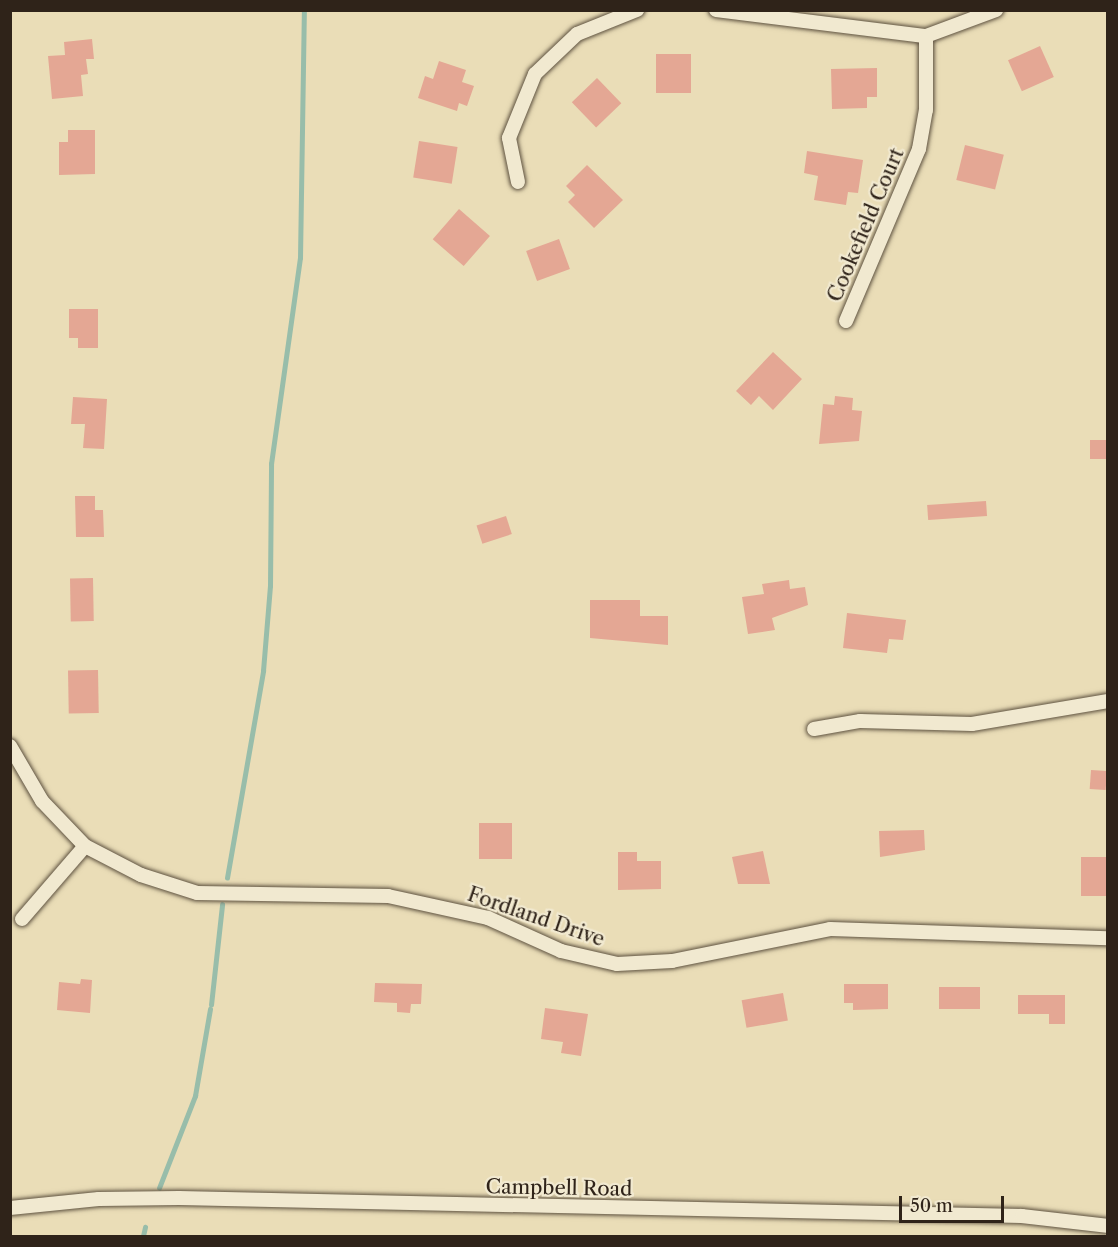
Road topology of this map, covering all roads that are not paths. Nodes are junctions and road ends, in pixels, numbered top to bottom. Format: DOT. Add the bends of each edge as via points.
graph roads {
  1 [pos="637,10"];
  2 [pos="716,10"];
  3 [pos="996,10"];
  4 [pos="926,36"];
  5 [pos="518,182"];
  6 [pos="846,321"];
  7 [pos="1107,701"];
  8 [pos="814,729"];
  9 [pos="10,746"];
  10 [pos="85,846"];
  11 [pos="22,919"];
  12 [pos="1107,938"];
  13 [pos="10,1208"];
  14 [pos="1107,1226"];
  1 -- 5 [label="street" via="577,34 535,74 510,126"];
  2 -- 4 [label="street"];
  3 -- 4 [label="street"];
  4 -- 6 [label="street, Cookefield Court" via="926,110 919,149"];
  7 -- 8 [label="street" via="972,724 860,721"];
  9 -- 10 [label="street, Fordland Drive" via="42,801"];
  10 -- 11 [label="street"];
  10 -- 12 [label="street, Fordland Drive" via="141,875 197,893 388,896 488,918 561,951 617,964 672,962 830,929"];
  13 -- 14 [label="street, Campbell Road" via="99,1198 179,1198 1022,1216"];
}
